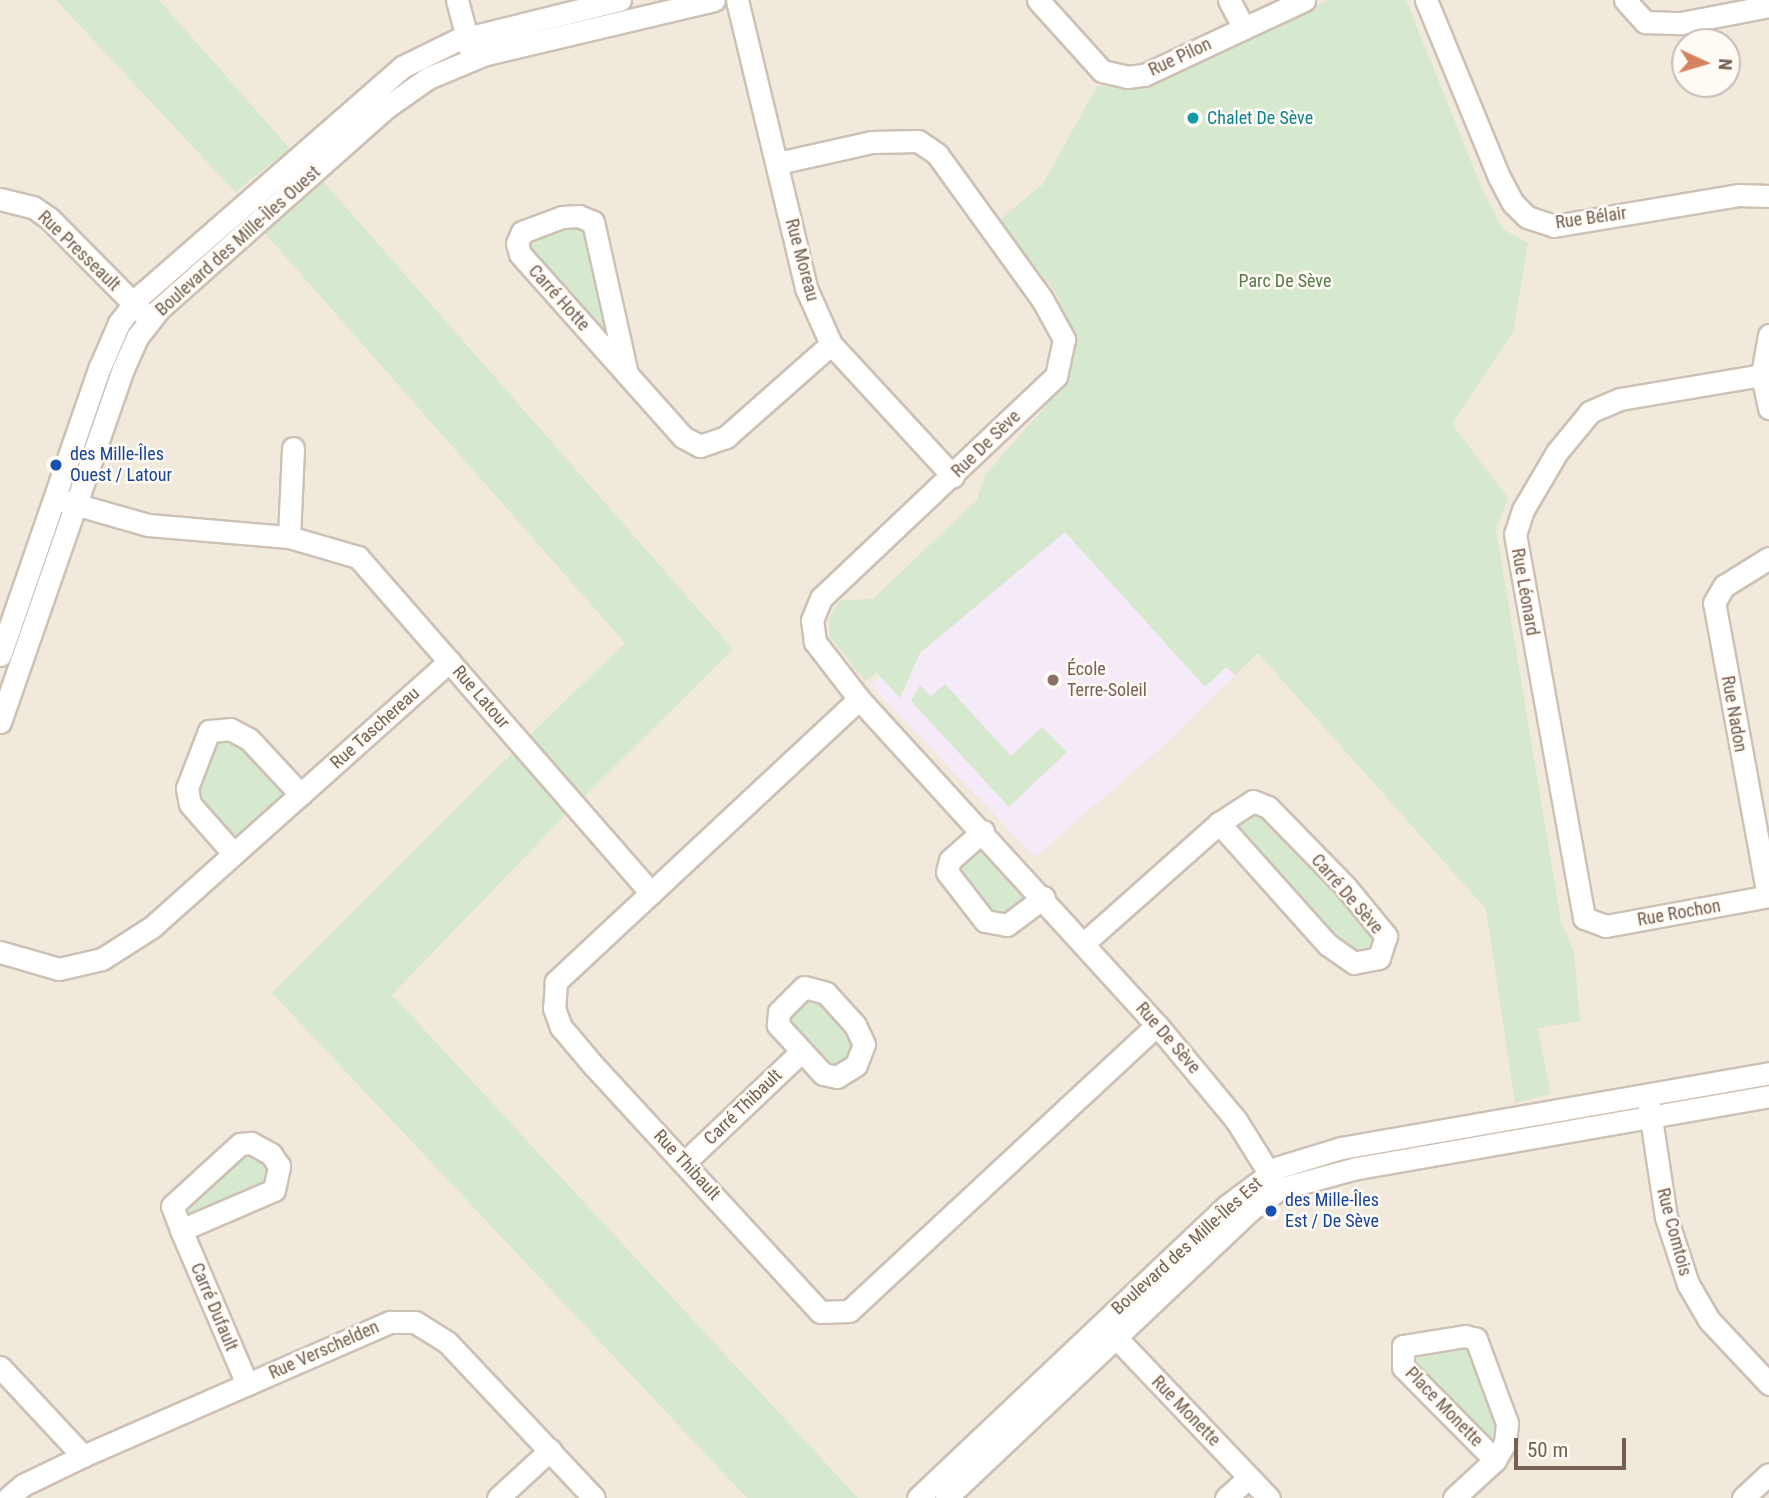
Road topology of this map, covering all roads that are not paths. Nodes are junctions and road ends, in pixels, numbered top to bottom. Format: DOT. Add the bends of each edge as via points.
graph roads {
  1 [pos="457,0"];
  2 [pos="620,0"];
  3 [pos="714,0"];
  4 [pos="737,0"];
  5 [pos="1229,0"];
  6 [pos="1304,0"];
  7 [pos="1426,0"];
  8 [pos="1625,0"];
  9 [pos="1710,0"];
  10 [pos="1040,1"];
  11 [pos="1769,6"];
  12 [pos="1681,23"];
  13 [pos="1244,28"];
  14 [pos="470,48"];
  15 [pos="778,163"];
  16 [pos="1769,196"];
  17 [pos="0,199"];
  18 [pos="133,304"];
  19 [pos="150,320"];
  20 [pos="1769,335"];
  21 [pos="831,344"];
  22 [pos="627,374"];
  23 [pos="1762,375"];
  24 [pos="1769,408"];
  25 [pos="293,448"];
  26 [pos="953,476"];
  27 [pos="55,498"];
  28 [pos="75,505"];
  29 [pos="289,537"];
  30 [pos="1769,558"];
  31 [pos="0,655"];
  32 [pos="450,661"];
  33 [pos="9,670"];
  34 [pos="859,699"];
  35 [pos="0,722"];
  36 [pos="301,795"];
  37 [pos="1219,823"];
  38 [pos="983,831"];
  39 [pos="233,853"];
  40 [pos="652,892"];
  41 [pos="1768,896"];
  42 [pos="1044,897"];
  43 [pos="1589,923"];
  44 [pos="1084,943"];
  45 [pos="0,952"];
  46 [pos="1157,1025"];
  47 [pos="801,1052"];
  48 [pos="1769,1073"];
  49 [pos="1647,1094"];
  50 [pos="1769,1096"];
  51 [pos="1651,1117"];
  52 [pos="685,1162"];
  53 [pos="1275,1180"];
  54 [pos="181,1230"];
  55 [pos="1109,1330"];
  56 [pos="0,1367"];
  57 [pos="247,1384"];
  58 [pos="1769,1384"];
  59 [pos="550,1450"];
  60 [pos="83,1456"];
  61 [pos="1495,1460"];
  62 [pos="1769,1474"];
  63 [pos="1249,1476"];
  64 [pos="8,1498"];
  65 [pos="498,1498"];
  66 [pos="594,1498"];
  67 [pos="918,1498"];
  68 [pos="946,1498"];
  69 [pos="1226,1498"];
  70 [pos="1269,1498"];
  71 [pos="1454,1498"];
  72 [pos="1743,1498"];
  1 -- 14 [label="street"];
  2 -- 14 [label="street, Boulevard des Mille-Îles Ouest"];
  3 -- 14 [label="street, Boulevard des Mille-Îles Ouest"];
  4 -- 15 [label="street, Rue Moreau"];
  5 -- 13 [label="street"];
  6 -- 13 [label="street, Rue Pilon"];
  7 -- 16 [label="street, Rue Bélair" via="1499,177 1527,217 1554,226 1739,195"];
  8 -- 12 [label="street" via="1645,22"];
  9 -- 12 [label="street"];
  10 -- 13 [label="street, Rue Pilon" via="1102,71 1127,77 1144,75"];
  11 -- 12 [label="street"];
  14 -- 18 [label="street, Boulevard des Mille-Îles Ouest" via="433,50 391,75"];
  14 -- 19 [label="street, Boulevard des Mille-Îles Ouest" via="396,100"];
  15 -- 21 [label="street, Rue Moreau" via="806,288"];
  15 -- 26 [label="street, Rue De Sève" via="873,142 918,141 937,154 1042,299 1064,339 1056,376"];
  17 -- 18 [label="street, Rue Presseault" via="33,207 49,218"];
  18 -- 19 [label="street, Rue Presseault"];
  18 -- 27 [label="street, Boulevard des Mille-Îles Ouest" via="100,367"];
  19 -- 28 [label="street, Boulevard des Mille-Îles Ouest" via="122,369"];
  20 -- 23 [label="street"];
  21 -- 22 [label="street, Carré Hotte" via="726,436 700,446 683,437"];
  21 -- 26 [label="street, Rue Moreau"];
  22 -- 22 [label="street, Carré Hotte" via="593,222 579,216 562,217 522,232 517,243 520,254"];
  23 -- 24 [label="street"];
  23 -- 43 [label="street, Rue Léonard" via="1620,399 1590,412 1557,452 1523,510 1515,534 1580,909"];
  25 -- 29 [label="street"];
  26 -- 34 [label="street, Rue De Sève" via="821,598 812,620 815,642"];
  27 -- 28 [label="street, Rue Latour"];
  27 -- 31 [label="street, Boulevard des Mille-Îles Ouest"];
  28 -- 29 [label="street, Rue Latour" via="148,525"];
  28 -- 33 [label="street, Boulevard des Mille-Îles Ouest"];
  29 -- 32 [label="street, Rue Latour" via="358,556"];
  30 -- 41 [label="street, Rue Nadon" via="1724,586 1714,603"];
  32 -- 36 [label="street, Rue Taschereau"];
  32 -- 40 [label="street, Rue Latour"];
  33 -- 35 [label="street, Boulevard des Mille-Îles Ouest"];
  34 -- 38 [label="street, Rue De Sève"];
  34 -- 40 [label="street, Rue Thibault"];
  36 -- 39 [label="street, Rue Taschereau"];
  36 -- 39 [label="street" via="249,739 230,729 209,731 187,788 190,804"];
  37 -- 37 [label="street, Carré De Sève" via="1328,945 1354,963 1379,958 1385,936 1345,886 1268,807 1252,801"];
  37 -- 44 [label="street, Carré De Sève"];
  38 -- 42 [label="street, Rue De Sève"];
  38 -- 42 [label="street" via="950,860 947,872 985,921 1007,925"];
  39 -- 45 [label="street, Rue Taschereau" via="152,927 102,959 58,969"];
  40 -- 52 [label="street, Rue Thibault" via="556,982 554,1009 561,1027 594,1066"];
  41 -- 43 [label="street, Rue Rochon" via="1606,926"];
  42 -- 44 [label="street, Rue De Sève"];
  44 -- 46 [label="street, Rue De Sève"];
  46 -- 52 [label="street, Rue Thibault" via="849,1311 820,1312"];
  46 -- 53 [label="street, Rue De Sève" via="1236,1120"];
  47 -- 52 [label="street, Carré Thibault"];
  48 -- 49 [label="street, Boulevard des Mille-Îles Est"];
  49 -- 51 [label="street, Rue Comtois"];
  49 -- 53 [label="street, Boulevard des Mille-Îles Est" via="1322,1152"];
  50 -- 51 [label="street, Boulevard des Mille-Îles Est"];
  51 -- 53 [label="street, Boulevard des Mille-Îles Est"];
  51 -- 58 [label="street, Rue Comtois" via="1666,1217 1688,1284 1709,1320"];
  53 -- 55 [label="street, Boulevard des Mille-Îles Est" via="1240,1194"];
  54 -- 54 [label="street, Carré Dufault" via="274,1190 280,1180 279,1166 271,1154 251,1143 240,1144 172,1206"];
  54 -- 57 [label="street, Carré Dufault"];
  55 -- 63 [label="street, Rue Monette"];
  55 -- 67 [label="street, Boulevard des Mille-Îles Est"];
  55 -- 68 [label="street, Boulevard des Mille-Îles Est"];
  56 -- 60 [label="street"];
  57 -- 59 [label="street, Rue Verschelden" via="390,1322 415,1322 447,1342"];
  57 -- 60 [label="street, Rue Verschelden"];
  59 -- 65 [label="street"];
  59 -- 66 [label="street, Rue Verschelden"];
  60 -- 64 [label="street, Rue Verschelden" via="23,1485"];
  61 -- 61 [label="street, Place Monette" via="1505,1443 1507,1423 1476,1339 1465,1336 1403,1346 1403,1367"];
  61 -- 71 [label="street, Place Monette"];
  62 -- 72 [label="street"];
  63 -- 69 [label="street"];
  63 -- 70 [label="street, Rue Monette"];
}
